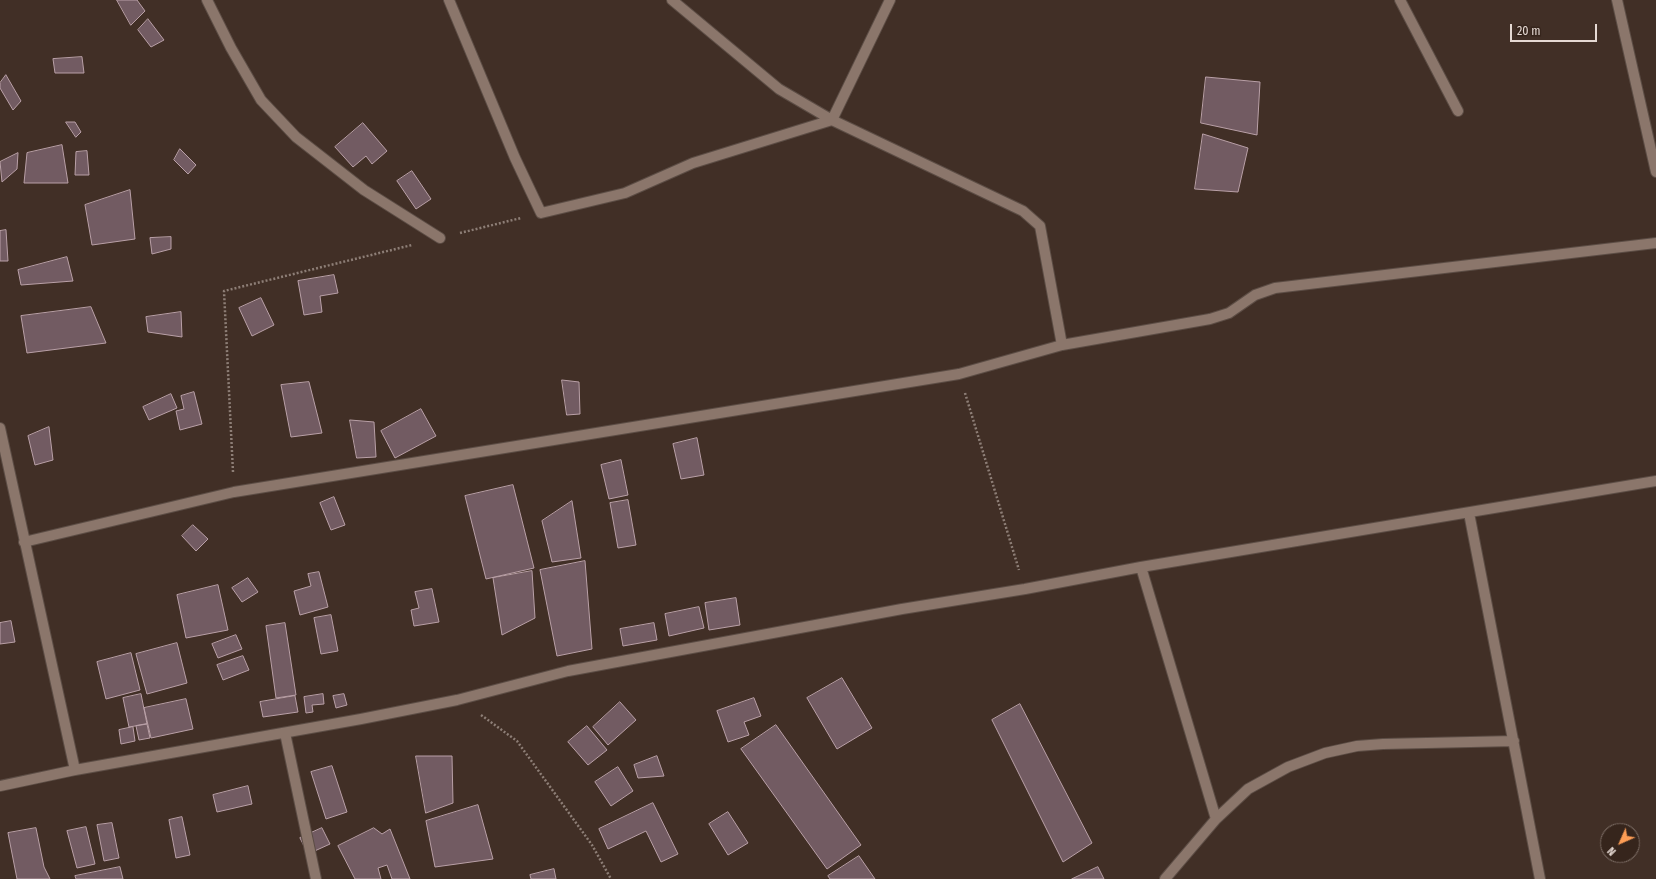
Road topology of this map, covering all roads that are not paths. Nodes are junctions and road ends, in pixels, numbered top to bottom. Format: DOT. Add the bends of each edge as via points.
graph roads {
  1 [pos="207,0"];
  2 [pos="449,0"];
  3 [pos="672,0"];
  4 [pos="890,0"];
  5 [pos="1400,0"];
  6 [pos="1617,0"];
  7 [pos="1458,111"];
  8 [pos="832,120"];
  9 [pos="1656,172"];
  10 [pos="440,238"];
  11 [pos="1656,243"];
  12 [pos="1062,345"];
  13 [pos="0,428"];
  14 [pos="1656,481"];
  15 [pos="1470,513"];
  16 [pos="24,542"];
  17 [pos="1141,567"];
  18 [pos="285,733"];
  19 [pos="1514,741"];
  20 [pos="75,770"];
  21 [pos="0,786"];
  22 [pos="1216,819"];
  23 [pos="316,879"];
  24 [pos="1165,879"];
  25 [pos="1540,879"];
  1 -- 10 [label="street" via="261,100 291,132 364,190"];
  2 -- 8 [label="street" via="515,158 541,213 625,193 693,163"];
  3 -- 8 [label="street" via="779,89"];
  4 -- 8 [label="street"];
  5 -- 7 [label="street"];
  6 -- 9 [label="street"];
  8 -- 12 [label="street" via="1023,211 1040,226"];
  11 -- 12 [label="street" via="1275,288 1255,296 1229,314"];
  12 -- 16 [label="street" via="959,374 234,492"];
  13 -- 16 [label="street"];
  14 -- 15 [label="street"];
  15 -- 17 [label="street"];
  15 -- 19 [label="street"];
  16 -- 20 [label="street"];
  17 -- 18 [label="street" via="568,671 457,700"];
  17 -- 22 [label="street"];
  18 -- 20 [label="street"];
  18 -- 23 [label="street"];
  19 -- 22 [label="street" via="1382,744 1325,753 1288,767 1248,789"];
  19 -- 25 [label="street"];
  20 -- 21 [label="street"];
  22 -- 24 [label="street"];
}
